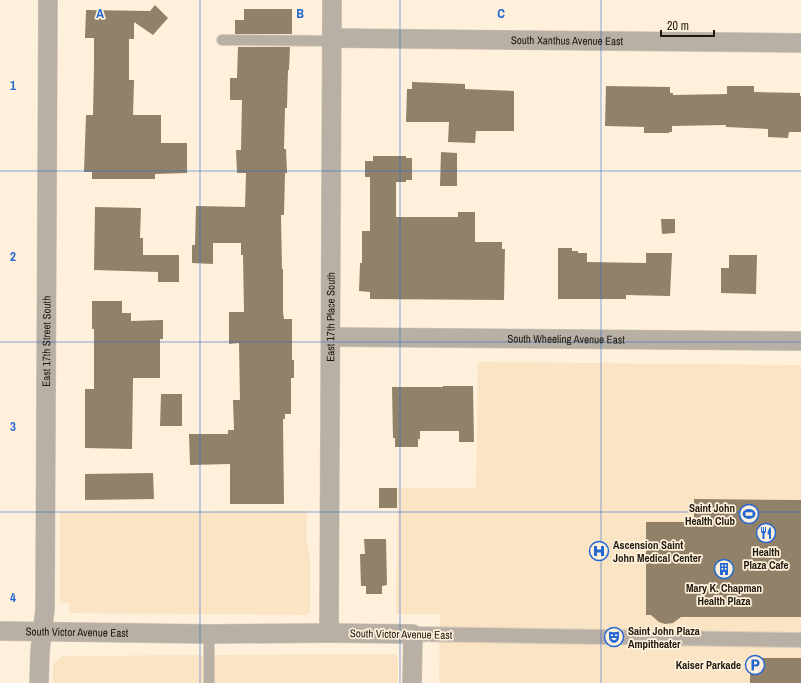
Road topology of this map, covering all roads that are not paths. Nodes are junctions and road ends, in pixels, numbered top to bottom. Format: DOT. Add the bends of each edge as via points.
graph roads {
  1 [pos="48,0"];
  2 [pos="332,0"];
  3 [pos="332,39"];
  4 [pos="222,40"];
  5 [pos="801,43"];
  6 [pos="331,337"];
  7 [pos="801,341"];
  8 [pos="0,631"];
  9 [pos="42,632"];
  10 [pos="329,633"];
  11 [pos="209,634"];
  12 [pos="413,634"];
  13 [pos="801,640"];
  14 [pos="39,683"];
  15 [pos="209,683"];
  16 [pos="412,683"];
  1 -- 9 [label="street, East 17th Street South" via="45,602"];
  2 -- 3 [label="street, East 17th Place South"];
  3 -- 4 [label="lane"];
  3 -- 5 [label="street, South Xanthus Avenue East"];
  3 -- 6 [label="street, East 17th Place South"];
  6 -- 7 [label="street, South Wheeling Avenue East"];
  6 -- 10 [label="street, East 17th Place South"];
  8 -- 9 [label="street, South Victor Avenue East"];
  9 -- 11 [label="street, South Victor Avenue East"];
  9 -- 14 [label="street, East 17th Street South"];
  10 -- 11 [label="street, South Victor Avenue East"];
  10 -- 12 [label="street, South Victor Avenue East"];
  11 -- 15 [label="lane"];
  12 -- 13 [label="street, South Victor Avenue East"];
  12 -- 16 [label="street"];
}
